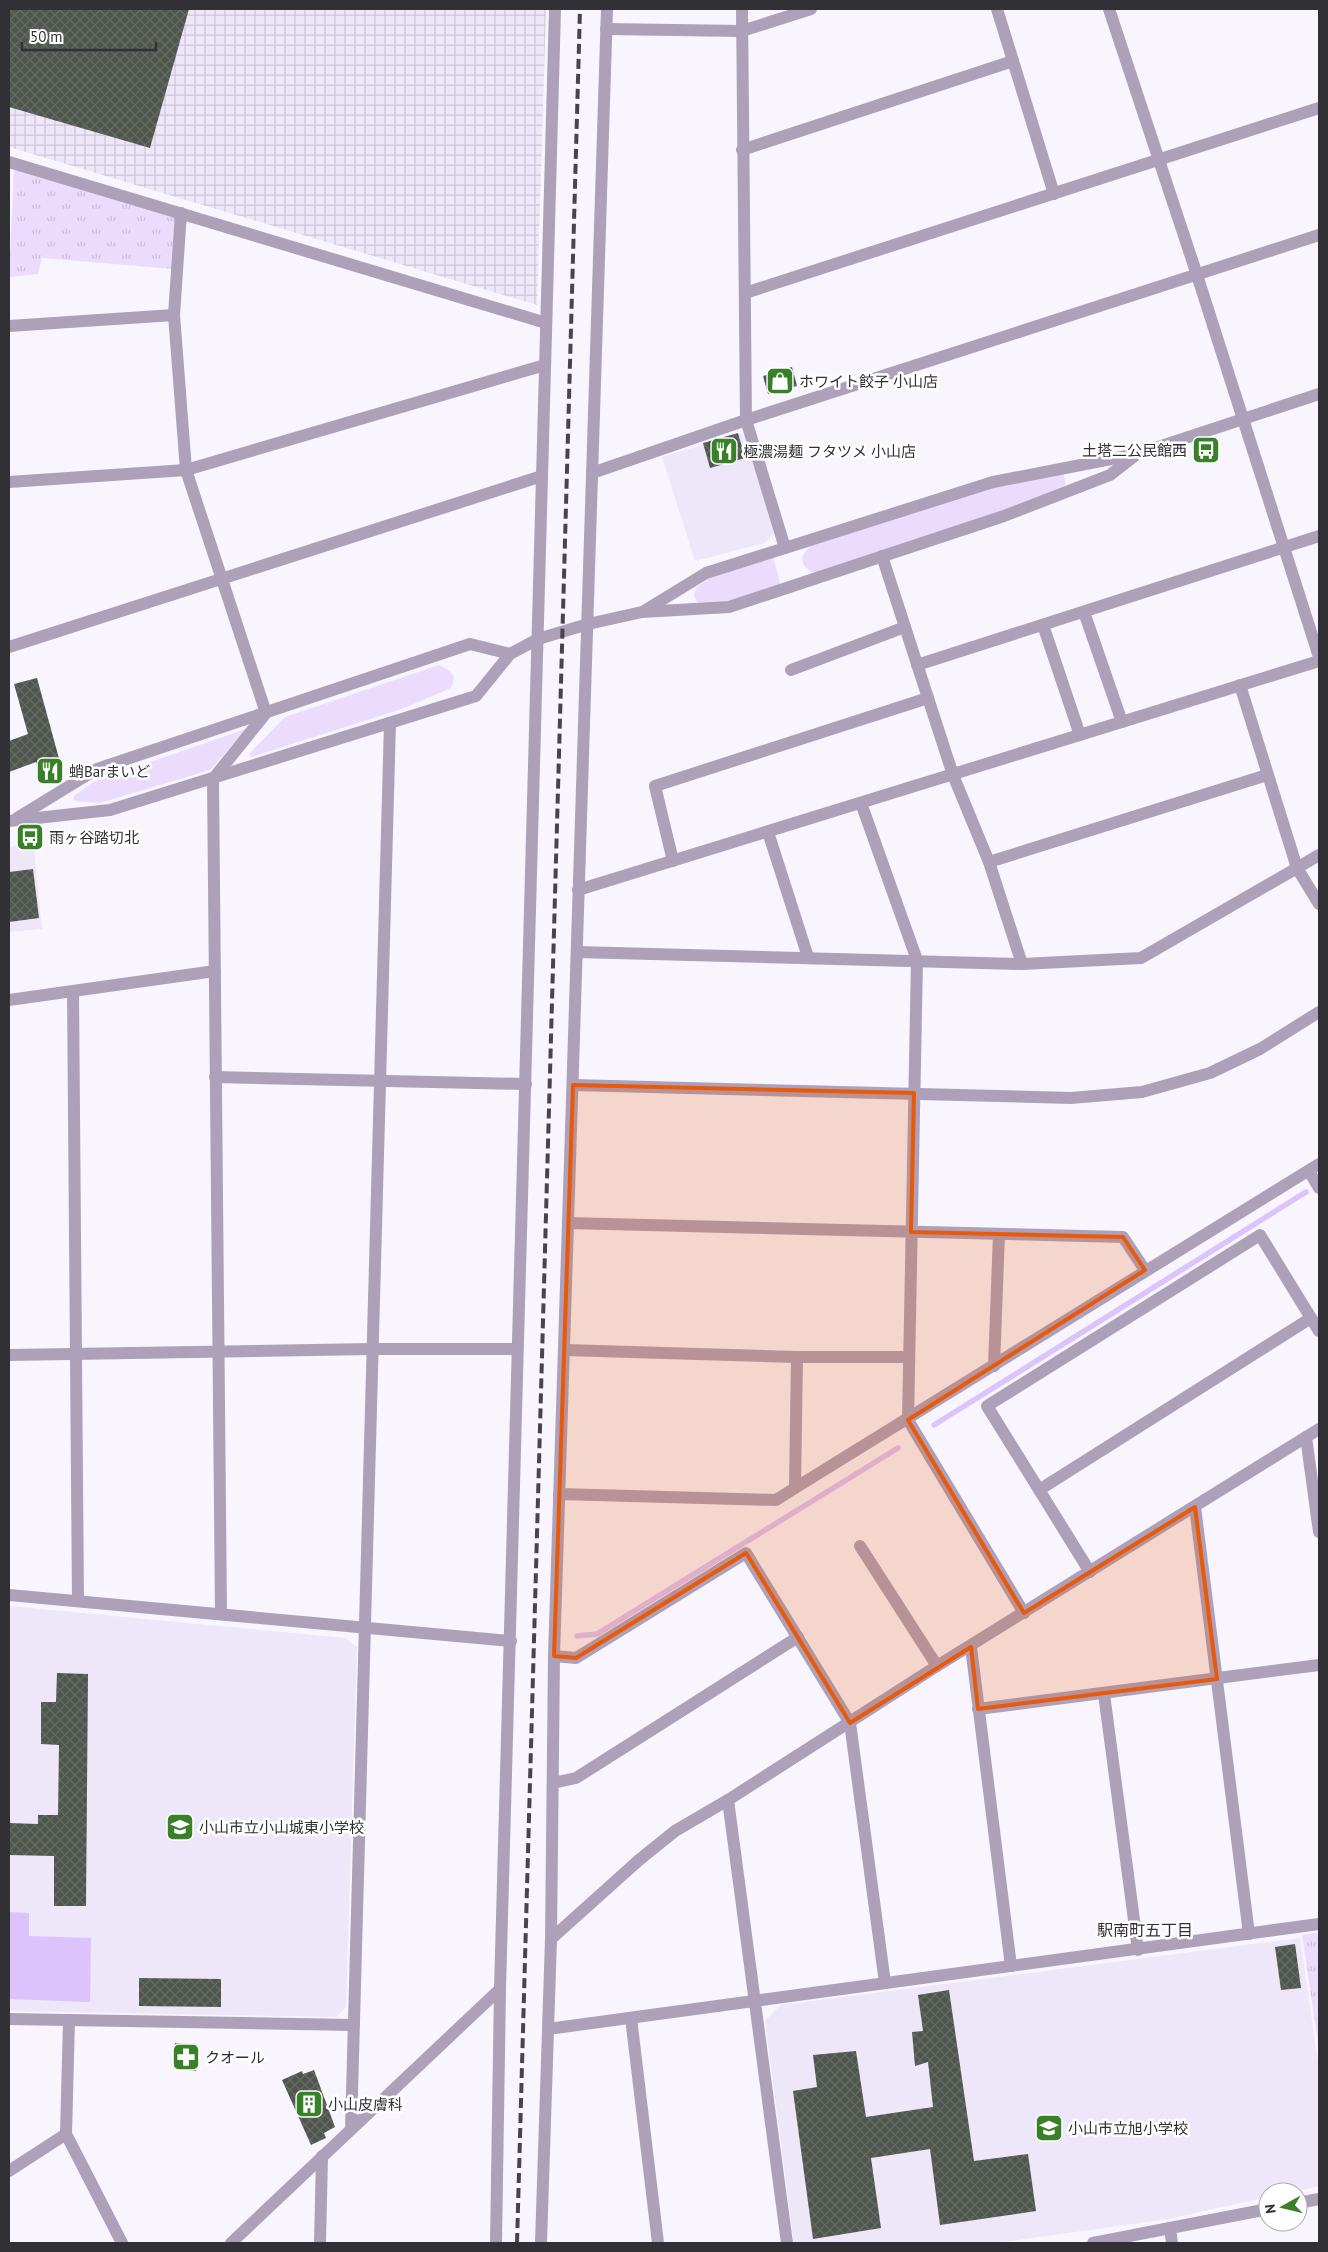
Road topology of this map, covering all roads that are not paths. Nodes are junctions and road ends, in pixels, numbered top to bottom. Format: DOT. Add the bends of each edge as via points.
graph roads {
  1 [pos="555,9"];
  2 [pos="606,9"];
  3 [pos="742,9"];
  4 [pos="811,9"];
  5 [pos="997,9"];
  6 [pos="1108,9"];
  7 [pos="606,29"];
  8 [pos="742,31"];
  9 [pos="1013,61"];
  10 [pos="1319,108"];
  11 [pos="742,150"];
  12 [pos="1158,161"];
  13 [pos="9,162"];
  14 [pos="1054,194"];
  15 [pos="180,213"];
  16 [pos="1319,234"];
  17 [pos="1197,275"];
  18 [pos="745,293"];
  19 [pos="174,314"];
  20 [pos="546,323"];
  21 [pos="9,326"];
  22 [pos="545,365"];
  23 [pos="1319,394"];
  24 [pos="1243,419"];
  25 [pos="746,420"];
  26 [pos="1137,454"];
  27 [pos="186,470"];
  28 [pos="592,473"];
  29 [pos="542,476"];
  30 [pos="9,482"];
  31 [pos="1319,536"];
  32 [pos="1283,547"];
  33 [pos="785,548"];
  34 [pos="882,556"];
  35 [pos="221,579"];
  36 [pos="642,612"];
  37 [pos="1084,612"];
  38 [pos="588,624"];
  39 [pos="1043,625"];
  40 [pos="905,627"];
  41 [pos="538,639"];
  42 [pos="9,647"];
  43 [pos="510,654"];
  44 [pos="1319,659"];
  45 [pos="918,665"];
  46 [pos="791,670"];
  47 [pos="1240,685"];
  48 [pos="928,698"];
  49 [pos="266,712"];
  50 [pos="1122,722"];
  51 [pos="390,723"];
  52 [pos="1080,735"];
  53 [pos="953,775"];
  54 [pos="1267,775"];
  55 [pos="213,780"];
  56 [pos="861,803"];
  57 [pos="12,821"];
  58 [pos="768,832"];
  59 [pos="1319,855"];
  60 [pos="673,861"];
  61 [pos="988,862"];
  62 [pos="1297,868"];
  63 [pos="578,890"];
  64 [pos="1319,904"];
  65 [pos="576,952"];
  66 [pos="808,958"];
  67 [pos="917,960"];
  68 [pos="1022,964"];
  69 [pos="214,971"];
  70 [pos="73,990"];
  71 [pos="9,1000"];
  72 [pos="1319,1012"];
  73 [pos="215,1077"];
  74 [pos="380,1081"];
  75 [pos="526,1084"];
  76 [pos="573,1085"];
  77 [pos="914,1093"];
  78 [pos="1314,1168"];
  79 [pos="1319,1188"];
  80 [pos="568,1223"];
  81 [pos="911,1232"];
  82 [pos="999,1234"];
  83 [pos="1145,1270"];
  84 [pos="1311,1318"];
  85 [pos="1319,1331"];
  86 [pos="372,1349"];
  87 [pos="517,1349"];
  88 [pos="564,1350"];
  89 [pos="219,1351"];
  90 [pos="75,1354"];
  91 [pos="9,1355"];
  92 [pos="797,1357"];
  93 [pos="909,1357"];
  94 [pos="994,1366"];
  95 [pos="908,1420"];
  96 [pos="1319,1429"];
  97 [pos="1306,1438"];
  98 [pos="796,1488"];
  99 [pos="1039,1490"];
  100 [pos="559,1494"];
  101 [pos="1196,1507"];
  102 [pos="1319,1532"];
  103 [pos="860,1546"];
  104 [pos="1090,1572"];
  105 [pos="9,1594"];
  106 [pos="78,1601"];
  107 [pos="1024,1613"];
  108 [pos="221,1614"];
  109 [pos="366,1628"];
  110 [pos="798,1637"];
  111 [pos="511,1641"];
  112 [pos="971,1647"];
  113 [pos="554,1656"];
  114 [pos="1319,1665"];
  115 [pos="937,1666"];
  116 [pos="1217,1679"];
  117 [pos="1104,1694"];
  118 [pos="978,1709"];
  119 [pos="850,1723"];
  120 [pos="553,1783"];
  121 [pos="728,1800"];
  122 [pos="1319,1924"];
  123 [pos="1249,1934"];
  124 [pos="551,1939"];
  125 [pos="1138,1950"];
  126 [pos="1011,1966"];
  127 [pos="885,1983"];
  128 [pos="500,1990"];
  129 [pos="754,2001"];
  130 [pos="631,2018"];
  131 [pos="9,2019"];
  132 [pos="69,2020"];
  133 [pos="354,2025"];
  134 [pos="548,2029"];
  135 [pos="351,2128"];
  136 [pos="66,2134"];
  137 [pos="322,2156"];
  138 [pos="9,2170"];
  139 [pos="1258,2211"];
  140 [pos="1170,2228"];
  141 [pos="122,2243"];
  142 [pos="231,2243"];
  143 [pos="320,2243"];
  144 [pos="496,2243"];
  145 [pos="541,2243"];
  146 [pos="658,2243"];
  147 [pos="787,2243"];
  148 [pos="1093,2243"];
  149 [pos="1172,2243"];
  1 -- 20 [label="street"];
  2 -- 7 [label="street"];
  3 -- 8 [label="street"];
  4 -- 8 [label="street"];
  5 -- 9 [label="street"];
  6 -- 12 [label="street"];
  7 -- 8 [label="street"];
  7 -- 28 [label="street"];
  8 -- 11 [label="street"];
  9 -- 11 [label="street"];
  9 -- 14 [label="street"];
  10 -- 12 [label="street"];
  11 -- 18 [label="street"];
  12 -- 14 [label="street"];
  12 -- 17 [label="street"];
  13 -- 15 [label="street"];
  14 -- 18 [label="street"];
  15 -- 19 [label="street"];
  15 -- 20 [label="street"];
  16 -- 17 [label="street"];
  17 -- 24 [label="street"];
  17 -- 25 [label="street"];
  18 -- 25 [label="street"];
  19 -- 21 [label="street"];
  19 -- 27 [label="street"];
  20 -- 22 [label="street"];
  22 -- 27 [label="street"];
  22 -- 29 [label="street"];
  23 -- 24 [label="street"];
  24 -- 26 [label="street"];
  24 -- 32 [label="street"];
  25 -- 28 [label="street"];
  25 -- 33 [label="street"];
  26 -- 33 [label="street" via="993,482"];
  26 -- 34 [label="street" via="1110,475 1004,516"];
  27 -- 30 [label="street"];
  27 -- 35 [label="street"];
  28 -- 38 [label="street"];
  29 -- 35 [label="street"];
  29 -- 41 [label="street"];
  31 -- 32 [label="street"];
  32 -- 37 [label="street"];
  32 -- 44 [label="street"];
  33 -- 36 [label="street" via="706,573"];
  34 -- 36 [label="street" via="729,607"];
  34 -- 40 [label="street"];
  35 -- 42 [label="street"];
  35 -- 49 [label="street"];
  36 -- 38 [label="street"];
  37 -- 39 [label="street"];
  37 -- 50 [label="street"];
  38 -- 41 [label="street"];
  38 -- 63 [label="street"];
  39 -- 45 [label="street"];
  39 -- 52 [label="street"];
  40 -- 45 [label="street"];
  40 -- 46 [label="street"];
  41 -- 43 [label="street"];
  41 -- 75 [label="street"];
  43 -- 49 [label="street" via="470,644"];
  43 -- 51 [label="street" via="476,696"];
  44 -- 47 [label="street"];
  45 -- 48 [label="street"];
  47 -- 50 [label="street"];
  47 -- 54 [label="street"];
  48 -- 53 [label="street"];
  48 -- 60 [label="street" via="655,786"];
  49 -- 55 [label="street"];
  49 -- 57 [label="street" via="97,769"];
  50 -- 52 [label="street"];
  51 -- 55 [label="street"];
  51 -- 74 [label="street"];
  52 -- 53 [label="street"];
  53 -- 56 [label="street"];
  53 -- 61 [label="street"];
  54 -- 61 [label="street"];
  54 -- 62 [label="street"];
  55 -- 57 [label="street" via="110,810"];
  55 -- 69 [label="street"];
  56 -- 58 [label="street"];
  56 -- 67 [label="street"];
  58 -- 60 [label="street"];
  58 -- 66 [label="street"];
  59 -- 62 [label="street"];
  60 -- 63 [label="street"];
  61 -- 68 [label="street"];
  62 -- 64 [label="street"];
  62 -- 68 [label="street" via="1141,958"];
  63 -- 65 [label="street"];
  65 -- 66 [label="street"];
  65 -- 76 [label="street"];
  66 -- 67 [label="street"];
  67 -- 68 [label="street"];
  67 -- 77 [label="street"];
  69 -- 70 [label="street"];
  69 -- 73 [label="street"];
  70 -- 71 [label="street"];
  70 -- 90 [label="street"];
  72 -- 77 [label="street" via="1260,1049 1210,1073 1142,1092 1071,1098"];
  73 -- 74 [label="street"];
  73 -- 89 [label="street"];
  74 -- 75 [label="street"];
  74 -- 86 [label="street"];
  75 -- 87 [label="street"];
  76 -- 77 [label="street"];
  76 -- 80 [label="street"];
  77 -- 81 [label="street"];
  78 -- 79 [label="street"];
  78 -- 83 [label="street"];
  80 -- 81 [label="street"];
  80 -- 88 [label="street"];
  81 -- 82 [label="street"];
  81 -- 93 [label="street"];
  82 -- 83 [label="street" via="1123,1237"];
  82 -- 94 [label="street"];
  83 -- 94 [label="street"];
  84 -- 85 [label="street"];
  84 -- 99 [label="street"];
  84 -- 99 [label="street" via="1260,1235 987,1406"];
  86 -- 87 [label="street"];
  86 -- 89 [label="street"];
  86 -- 109 [label="street"];
  87 -- 111 [label="street"];
  88 -- 92 [label="street"];
  88 -- 100 [label="street"];
  89 -- 90 [label="street"];
  89 -- 108 [label="street"];
  90 -- 91 [label="street"];
  90 -- 106 [label="street"];
  92 -- 93 [label="street"];
  92 -- 98 [label="street"];
  93 -- 95 [label="street"];
  94 -- 95 [label="street"];
  95 -- 98 [label="street"];
  95 -- 107 [label="street"];
  96 -- 97 [label="street"];
  97 -- 101 [label="street"];
  97 -- 102 [label="street"];
  98 -- 100 [label="street" via="776,1500"];
  99 -- 104 [label="street"];
  100 -- 113 [label="street"];
  101 -- 104 [label="street"];
  101 -- 116 [label="street"];
  103 -- 115 [label="street"];
  104 -- 107 [label="street"];
  105 -- 106 [label="street"];
  106 -- 108 [label="street"];
  107 -- 112 [label="street"];
  108 -- 109 [label="street"];
  109 -- 111 [label="street"];
  109 -- 133 [label="street"];
  110 -- 113 [label="street" via="746,1554 576,1658"];
  110 -- 119 [label="street"];
  110 -- 120 [label="street" via="576,1778"];
  111 -- 128 [label="street"];
  112 -- 115 [label="street"];
  112 -- 118 [label="street"];
  113 -- 120 [label="street"];
  114 -- 116 [label="street"];
  115 -- 119 [label="street"];
  116 -- 117 [label="street"];
  116 -- 123 [label="street"];
  117 -- 118 [label="street"];
  117 -- 125 [label="street"];
  118 -- 126 [label="street"];
  119 -- 121 [label="street"];
  119 -- 127 [label="street"];
  120 -- 124 [label="street"];
  121 -- 124 [label="street" via="675,1831"];
  121 -- 129 [label="street"];
  122 -- 123 [label="street"];
  123 -- 125 [label="street"];
  124 -- 134 [label="street"];
  125 -- 126 [label="street"];
  126 -- 127 [label="street"];
  127 -- 129 [label="street"];
  128 -- 135 [label="street"];
  128 -- 144 [label="street"];
  129 -- 130 [label="street"];
  129 -- 147 [label="street"];
  130 -- 134 [label="street"];
  130 -- 146 [label="street"];
  131 -- 132 [label="street"];
  132 -- 133 [label="street"];
  132 -- 136 [label="street"];
  133 -- 135 [label="street"];
  134 -- 145 [label="street"];
  135 -- 137 [label="street"];
  136 -- 138 [label="street"];
  136 -- 141 [label="street"];
  137 -- 142 [label="street"];
  137 -- 143 [label="street"];
  139 -- 140 [label="street"];
  140 -- 148 [label="street"];
  140 -- 149 [label="street"];
}
